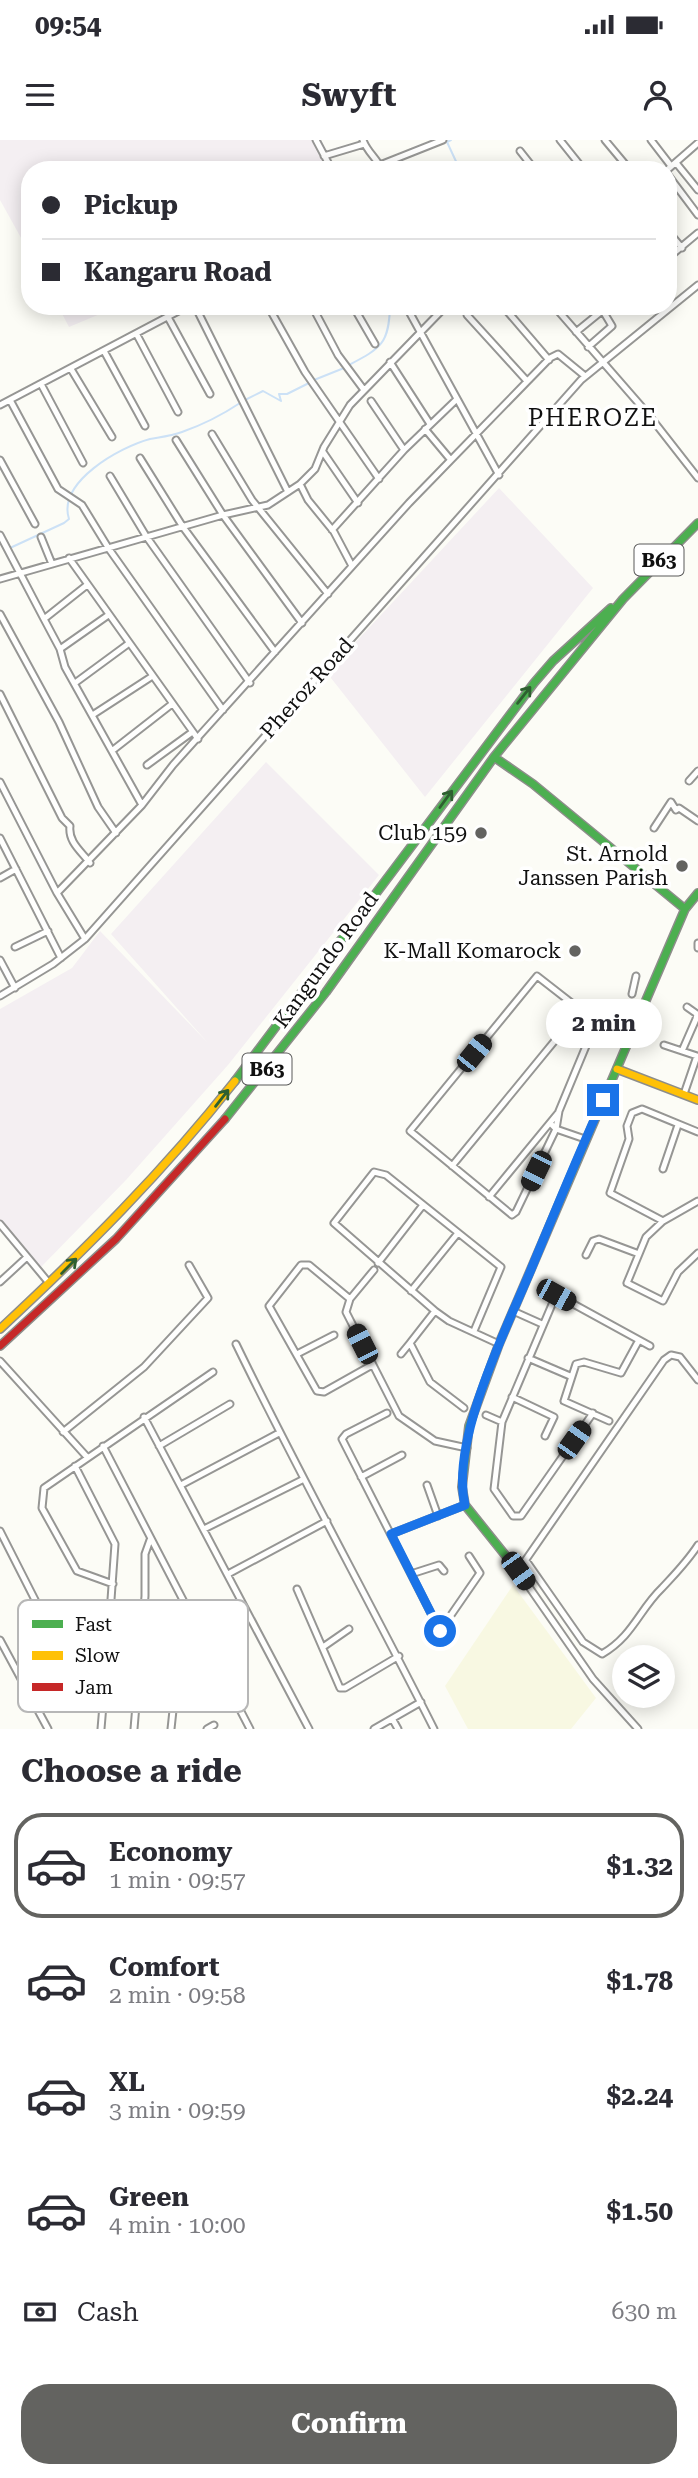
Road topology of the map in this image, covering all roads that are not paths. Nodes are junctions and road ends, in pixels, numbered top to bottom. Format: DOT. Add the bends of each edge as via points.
graph roads {
  1 [pos="316,140"];
  2 [pos="443,140"];
  3 [pos="560,140"];
  4 [pos="605,140"];
  5 [pos="651,140"];
  6 [pos="364,142"];
  7 [pos="698,143"];
  8 [pos="520,151"];
  9 [pos="324,156"];
  10 [pos="326,161"];
  11 [pos="377,161"];
  12 [pos="395,161"];
  13 [pos="528,161"];
  14 [pos="577,161"];
  15 [pos="622,161"];
  16 [pos="666,161"];
  17 [pos="677,162"];
  18 [pos="677,173"];
  19 [pos="677,178"];
  20 [pos="698,190"];
  21 [pos="698,215"];
  22 [pos="698,233"];
  23 [pos="677,242"];
  24 [pos="682,248"];
  25 [pos="677,252"];
  26 [pos="698,285"];
  27 [pos="677,302"];
  28 [pos="175,315"];
  29 [pos="200,315"];
  30 [pos="273,315"];
  31 [pos="317,315"];
  32 [pos="358,315"];
  33 [pos="411,315"];
  34 [pos="436,315"];
  35 [pos="468,315"];
  36 [pos="510,315"];
  37 [pos="562,315"];
  38 [pos="595,315"];
  39 [pos="607,315"];
  40 [pos="661,315"];
  41 [pos="169,319"];
  42 [pos="419,330"];
  43 [pos="576,332"];
  44 [pos="137,335"];
  45 [pos="375,344"];
  46 [pos="588,347"];
  47 [pos="104,351"];
  48 [pos="549,360"];
  49 [pos="390,362"];
  50 [pos="601,364"];
  51 [pos="71,369"];
  52 [pos="585,376"];
  53 [pos="527,382"];
  54 [pos="40,384"];
  55 [pos="364,390"];
  56 [pos="211,394"];
  57 [pos="457,399"];
  58 [pos="10,400"];
  59 [pos="371,401"];
  60 [pos="0,405"];
  61 [pos="178,412"];
  62 [pos="338,420"];
  63 [pos="145,426"];
  64 [pos="427,427"];
  65 [pos="212,434"];
  66 [pos="477,436"];
  67 [pos="112,437"];
  68 [pos="176,440"];
  69 [pos="404,450"];
  70 [pos="323,452"];
  71 [pos="141,458"];
  72 [pos="450,459"];
  73 [pos="0,460"];
  74 [pos="83,463"];
  75 [pos="499,475"];
  76 [pos="110,476"];
  77 [pos="698,478"];
  78 [pos="379,479"];
  79 [pos="300,484"];
  80 [pos="288,492"];
  81 [pos="358,503"];
  82 [pos="261,507"];
  83 [pos="223,515"];
  84 [pos="698,523"];
  85 [pos="35,524"];
  86 [pos="183,527"];
  87 [pos="332,530"];
  88 [pos="0,535"];
  89 [pos="146,536"];
  90 [pos="41,537"];
  91 [pos="109,549"];
  92 [pos="69,558"];
  93 [pos="52,564"];
  94 [pos="352,566"];
  95 [pos="21,575"];
  96 [pos="0,579"];
  97 [pos="87,585"];
  98 [pos="328,594"];
  99 [pos="623,599"];
  100 [pos="0,614"];
  101 [pos="107,616"];
  102 [pos="44,619"];
  103 [pos="302,623"];
  104 [pos="128,644"];
  105 [pos="60,649"];
  106 [pos="275,652"];
  107 [pos="151,677"];
  108 [pos="75,683"];
  109 [pos="250,683"];
  110 [pos="0,694"];
  111 [pos="172,704"];
  112 [pos="223,710"];
  113 [pos="94,714"];
  114 [pos="191,733"];
  115 [pos="198,739"];
  116 [pos="113,750"];
  117 [pos="494,757"];
  118 [pos="147,765"];
  119 [pos="698,771"];
  120 [pos="689,781"];
  121 [pos="0,782"];
  122 [pos="142,805"];
  123 [pos="698,821"];
  124 [pos="654,828"];
  125 [pos="116,833"];
  126 [pos="0,838"];
  127 [pos="90,863"];
  128 [pos="16,869"];
  129 [pos="0,878"];
  130 [pos="57,893"];
  131 [pos="698,893"];
  132 [pos="685,909"];
  133 [pos="48,931"];
  134 [pos="85,939"];
  135 [pos="15,947"];
  136 [pos="61,958"];
  137 [pos="0,960"];
  138 [pos="636,976"];
  139 [pos="15,988"];
  140 [pos="632,994"];
  141 [pos="0,996"];
  142 [pos="687,1007"];
  143 [pos="580,1010"];
  144 [pos="664,1045"];
  145 [pos="682,1051"];
  146 [pos="697,1056"];
  147 [pos="617,1069"];
  148 [pos="684,1094"];
  149 [pos="698,1100"];
  150 [pos="559,1111"];
  151 [pos="550,1123"];
  152 [pos="678,1125"];
  153 [pos="556,1129"];
  154 [pos="698,1132"];
  155 [pos="585,1139"];
  156 [pos="452,1166"];
  157 [pos="663,1169"];
  158 [pos="489,1197"];
  159 [pos="697,1204"];
  160 [pos="423,1205"];
  161 [pos="663,1221"];
  162 [pos="0,1224"];
  163 [pos="6,1230"];
  164 [pos="458,1233"];
  165 [pos="0,1234"];
  166 [pos="698,1253"];
  167 [pos="639,1254"];
  168 [pos="586,1255"];
  169 [pos="27,1256"];
  170 [pos="378,1263"];
  171 [pos="189,1265"];
  172 [pos="374,1270"];
  173 [pos="0,1282"];
  174 [pos="50,1285"];
  175 [pos="547,1289"];
  176 [pos="411,1291"];
  177 [pos="556,1295"];
  178 [pos="349,1299"];
  179 [pos="435,1311"];
  180 [pos="513,1311"];
  181 [pos="542,1324"];
  182 [pos="0,1329"];
  183 [pos="474,1331"];
  184 [pos="334,1335"];
  185 [pos="639,1340"];
  186 [pos="410,1343"];
  187 [pos="236,1344"];
  188 [pos="499,1344"];
  189 [pos="0,1346"];
  190 [pos="650,1346"];
  191 [pos="297,1354"];
  192 [pos="401,1354"];
  193 [pos="527,1358"];
  194 [pos="0,1361"];
  195 [pos="372,1365"];
  196 [pos="214,1372"];
  197 [pos="570,1376"];
  198 [pos="698,1380"];
  199 [pos="512,1397"];
  200 [pos="230,1404"];
  201 [pos="464,1408"];
  202 [pos="387,1413"];
  203 [pos="593,1413"];
  204 [pos="486,1415"];
  205 [pos="144,1417"];
  206 [pos="609,1420"];
  207 [pos="502,1422"];
  208 [pos="63,1432"];
  209 [pos="279,1433"];
  210 [pos="545,1436"];
  211 [pos="103,1446"];
  212 [pos="159,1446"];
  213 [pos="467,1448"];
  214 [pos="402,1455"];
  215 [pos="87,1457"];
  216 [pos="75,1466"];
  217 [pos="361,1477"];
  218 [pos="303,1479"];
  219 [pos="181,1485"];
  220 [pos="427,1485"];
  221 [pos="465,1505"];
  222 [pos="438,1516"];
  223 [pos="327,1521"];
  224 [pos="204,1530"];
  225 [pos="0,1531"];
  226 [pos="391,1534"];
  227 [pos="150,1540"];
  228 [pos="698,1545"];
  229 [pos="469,1556"];
  230 [pos="527,1562"];
  231 [pos="444,1571"];
  232 [pos="518,1571"];
  233 [pos="228,1574"];
  234 [pos="411,1574"];
  235 [pos="113,1584"];
  236 [pos="297,1589"];
  237 [pos="35,1600"];
  238 [pos="112,1600"];
  239 [pos="145,1600"];
  240 [pos="182,1600"];
  241 [pos="242,1600"];
  242 [pos="248,1612"];
  243 [pos="349,1629"];
  244 [pos="0,1640"];
  245 [pos="323,1647"];
  246 [pos="399,1656"];
  247 [pos="18,1672"];
  248 [pos="421,1702"];
  249 [pos="40,1712"];
  250 [pos="241,1712"];
  251 [pos="393,1720"];
  252 [pos="214,1725"];
  253 [pos="48,1729"];
  254 [pos="206,1729"];
  255 [pos="250,1729"];
  256 [pos="309,1729"];
  257 [pos="374,1729"];
  258 [pos="398,1729"];
  259 [pos="434,1729"];
  260 [pos="638,1729"];
  1 -- 9 [label="street"];
  2 -- 12 [label="street"];
  3 -- 14 [label="street"];
  4 -- 15 [label="street"];
  5 -- 16 [label="street"];
  6 -- 9 [label="street"];
  6 -- 11 [label="street"];
  7 -- 17 [label="street"];
  8 -- 13 [label="street"];
  9 -- 10 [label="street"];
  18 -- 20 [label="street"];
  19 -- 21 [label="street"];
  22 -- 24 [label="street"];
  23 -- 24 [label="street"];
  24 -- 25 [label="street"];
  26 -- 27 [label="street, Pheroz Road"];
  28 -- 41 [label="street"];
  29 -- 80 [label="street"];
  30 -- 62 [label="street"];
  31 -- 55 [label="street"];
  32 -- 45 [label="street"];
  33 -- 42 [label="street"];
  34 -- 42 [label="street"];
  35 -- 53 [label="street"];
  36 -- 48 [label="street"];
  37 -- 43 [label="street"];
  38 -- 43 [label="street"];
  39 -- 46 [label="street" via="612,326"];
  40 -- 50 [label="street, Pheroz Road"];
  41 -- 44 [label="street"];
  41 -- 56 [label="street"];
  42 -- 49 [label="street"];
  42 -- 57 [label="street"];
  43 -- 46 [label="street"];
  44 -- 47 [label="street"];
  44 -- 61 [label="street"];
  46 -- 50 [label="street"];
  47 -- 51 [label="street"];
  47 -- 63 [label="street"];
  48 -- 52 [label="street" via="558,354"];
  48 -- 53 [label="street"];
  49 -- 55 [label="street"];
  49 -- 64 [label="street"];
  50 -- 52 [label="street, Pheroz Road"];
  50 -- 77 [label="street"];
  51 -- 54 [label="street"];
  51 -- 67 [label="street"];
  52 -- 75 [label="street, Pheroz Road"];
  53 -- 66 [label="street"];
  54 -- 58 [label="street"];
  54 -- 74 [label="street"];
  55 -- 62 [label="street"];
  57 -- 64 [label="street"];
  57 -- 66 [label="street"];
  58 -- 60 [label="street"];
  58 -- 91 [label="street" via="58,489 82,505"];
  59 -- 69 [label="street"];
  62 -- 70 [label="street"];
  62 -- 78 [label="street"];
  64 -- 69 [label="street"];
  64 -- 72 [label="street"];
  65 -- 82 [label="street" via="252,500"];
  66 -- 72 [label="street"];
  66 -- 75 [label="street"];
  68 -- 83 [label="street"];
  69 -- 78 [label="street"];
  70 -- 79 [label="street" via="315,470"];
  70 -- 81 [label="street"];
  71 -- 86 [label="street"];
  72 -- 94 [label="street"];
  73 -- 85 [label="street"];
  75 -- 134 [label="street, Pheroz Road"];
  76 -- 89 [label="street"];
  78 -- 81 [label="street"];
  79 -- 80 [label="street"];
  79 -- 87 [label="street"];
  80 -- 82 [label="street"];
  81 -- 87 [label="street"];
  82 -- 83 [label="street"];
  82 -- 98 [label="street"];
  83 -- 86 [label="street"];
  83 -- 103 [label="street"];
  84 -- 99 [label="main road, Kangundo Road / B63"];
  86 -- 89 [label="street"];
  86 -- 106 [label="street"];
  87 -- 94 [label="street"];
  88 -- 95 [label="street"];
  89 -- 91 [label="street"];
  89 -- 109 [label="street"];
  90 -- 93 [label="street"];
  91 -- 92 [label="street"];
  91 -- 112 [label="street"];
  92 -- 93 [label="street"];
  92 -- 97 [label="street"];
  93 -- 95 [label="street"];
  94 -- 98 [label="street"];
  95 -- 96 [label="street"];
  95 -- 102 [label="street"];
  97 -- 101 [label="street"];
  97 -- 102 [label="street"];
  98 -- 103 [label="street"];
  99 -- 117 [label="main road, Kangundo Road / B63"];
  174 -- 99 [label="main road, Kangundo Road / B63, one-way" via="129,1206 210,1114 540,676"];
  100 -- 125 [label="street" via="59,722 98,807"];
  101 -- 104 [label="street"];
  101 -- 105 [label="street"];
  102 -- 105 [label="street"];
  103 -- 106 [label="street"];
  104 -- 107 [label="street"];
  104 -- 108 [label="street"];
  105 -- 108 [label="street"];
  106 -- 109 [label="street"];
  107 -- 111 [label="street"];
  107 -- 113 [label="street"];
  108 -- 113 [label="street"];
  109 -- 112 [label="street"];
  110 -- 127 [label="street" via="70,826 78,851"];
  111 -- 114 [label="street"];
  111 -- 116 [label="street"];
  112 -- 115 [label="street"];
  113 -- 116 [label="street"];
  114 -- 115 [label="street"];
  114 -- 118 [label="street"];
  115 -- 122 [label="street"];
  116 -- 122 [label="street"];
  117 -- 132 [label="main road"];
  117 -- 189 [label="main road, Kangundo Road / B63" via="272,1063 145,1210"];
  119 -- 120 [label="street"];
  121 -- 130 [label="street"];
  122 -- 125 [label="street"];
  123 -- 124 [label="street" via="676,810 671,802"];
  125 -- 127 [label="street"];
  126 -- 128 [label="street"];
  127 -- 130 [label="street"];
  128 -- 129 [label="street"];
  128 -- 133 [label="street"];
  130 -- 134 [label="street"];
  131 -- 132 [label="main road"];
  132 -- 147 [label="main road"];
  133 -- 135 [label="street"];
  133 -- 136 [label="street"];
  134 -- 136 [label="street, Pheroz Road"];
  136 -- 139 [label="street, Pheroz Road"];
  137 -- 139 [label="street"];
  138 -- 140 [label="street"];
  139 -- 141 [label="street, Pheroz Road"];
  142 -- 145 [label="street" via="696,1019"];
  143 -- 150 [label="street" via="596,1022"];
  143 -- 156 [label="street"];
  143 -- 156 [label="street" via="537,976 494,1028 410,1131"];
  144 -- 145 [label="street"];
  145 -- 146 [label="street"];
  146 -- 148 [label="street"];
  147 -- 148 [label="main road"];
  147 -- 155 [label="main road"];
  148 -- 149 [label="main road"];
  150 -- 151 [label="street"];
  150 -- 153 [label="street"];
  151 -- 153 [label="street"];
  151 -- 158 [label="street"];
  152 -- 154 [label="street"];
  152 -- 157 [label="street"];
  152 -- 161 [label="street" via="634,1110 627,1126 629,1139 609,1190"];
  153 -- 155 [label="street"];
  153 -- 158 [label="street" via="516,1213"];
  155 -- 180 [label="main road"];
  156 -- 158 [label="street"];
  159 -- 161 [label="street"];
  160 -- 164 [label="street"];
  160 -- 170 [label="street"];
  160 -- 170 [label="street" via="378,1171 346,1206 334,1223"];
  161 -- 167 [label="street" via="646,1237"];
  162 -- 163 [label="street"];
  163 -- 165 [label="street"];
  163 -- 169 [label="street"];
  164 -- 176 [label="street"];
  164 -- 183 [label="street" via="501,1267"];
  166 -- 167 [label="street" via="678,1272 661,1302 627,1283"];
  167 -- 168 [label="street" via="599,1239"];
  169 -- 173 [label="street"];
  169 -- 174 [label="street"];
  170 -- 176 [label="street"];
  171 -- 208 [label="street" via="208,1298 144,1367"];
  172 -- 178 [label="street"];
  174 -- 182 [label="main road, Kangundo Road / B63"];
  175 -- 177 [label="street"];
  176 -- 179 [label="street"];
  177 -- 181 [label="street"];
  177 -- 185 [label="street"];
  178 -- 191 [label="street" via="309,1265 301,1265 269,1306"];
  178 -- 195 [label="street" via="346,1312"];
  179 -- 183 [label="street"];
  179 -- 186 [label="street"];
  180 -- 181 [label="street"];
  180 -- 188 [label="main road"];
  181 -- 193 [label="street"];
  183 -- 188 [label="street"];
  184 -- 191 [label="street"];
  185 -- 190 [label="street"];
  185 -- 197 [label="street" via="621,1373 584,1362 576,1364"];
  186 -- 192 [label="street"];
  186 -- 201 [label="street" via="430,1382"];
  187 -- 209 [label="street"];
  188 -- 213 [label="main road" via="470,1426"];
  191 -- 195 [label="street" via="317,1391 324,1392"];
  193 -- 197 [label="street"];
  193 -- 199 [label="street"];
  194 -- 208 [label="street"];
  195 -- 213 [label="street" via="399,1416 435,1441"];
  196 -- 205 [label="street"];
  197 -- 203 [label="street" via="564,1401"];
  198 -- 230 [label="street" via="680,1357 671,1355 664,1360"];
  199 -- 207 [label="street"];
  199 -- 210 [label="street" via="554,1417"];
  200 -- 212 [label="street"];
  202 -- 217 [label="street" via="342,1439"];
  203 -- 206 [label="street"];
  203 -- 207 [label="street" via="521,1516 513,1516 494,1489"];
  204 -- 207 [label="street"];
  205 -- 211 [label="street"];
  205 -- 212 [label="street"];
  208 -- 215 [label="street"];
  209 -- 218 [label="street"];
  209 -- 219 [label="street"];
  211 -- 215 [label="street"];
  211 -- 227 [label="street"];
  212 -- 219 [label="street"];
  213 -- 221 [label="main road" via="462,1487"];
  214 -- 217 [label="street"];
  215 -- 216 [label="street"];
  216 -- 235 [label="street" via="112,1535 116,1556"];
  216 -- 235 [label="street" via="44,1488 42,1508 77,1571"];
  217 -- 226 [label="street"];
  218 -- 223 [label="street"];
  218 -- 224 [label="street"];
  219 -- 224 [label="street"];
  220 -- 222 [label="street"];
  221 -- 222 [label="street"];
  221 -- 232 [label="main road"];
  222 -- 226 [label="street"];
  223 -- 233 [label="street"];
  223 -- 246 [label="street"];
  224 -- 233 [label="street"];
  225 -- 237 [label="street"];
  226 -- 234 [label="street"];
  227 -- 239 [label="street" via="145,1554"];
  227 -- 240 [label="street"];
  228 -- 230 [label="street" via="635,1627 602,1654 583,1642"];
  229 -- 234 [label="street" via="480,1573 440,1631"];
  230 -- 232 [label="street"];
  231 -- 234 [label="street" via="439,1565"];
  232 -- 260 [label="street" via="593,1679"];
  233 -- 241 [label="street"];
  235 -- 238 [label="street"];
  236 -- 245 [label="street"];
  242 -- 256 [label="street"];
  243 -- 245 [label="street"];
  244 -- 247 [label="street"];
  245 -- 246 [label="street" via="340,1688"];
  246 -- 248 [label="street"];
  248 -- 251 [label="street"];
  248 -- 259 [label="street"];
  249 -- 253 [label="street"];
  250 -- 255 [label="street"];
  251 -- 257 [label="street"];
  251 -- 258 [label="street"];
  252 -- 254 [label="street"];
}
